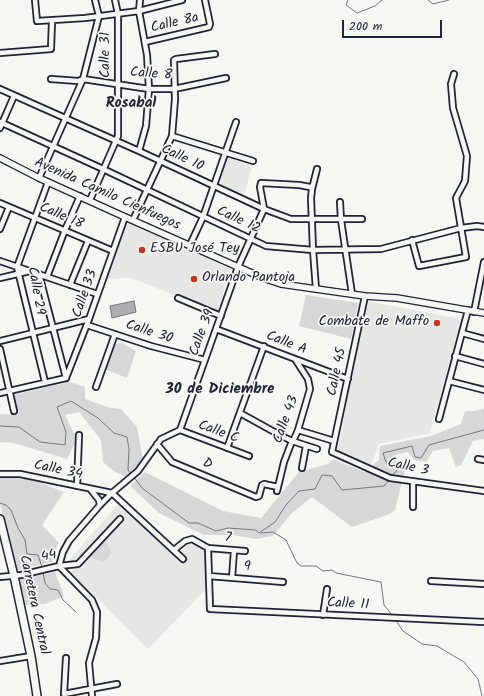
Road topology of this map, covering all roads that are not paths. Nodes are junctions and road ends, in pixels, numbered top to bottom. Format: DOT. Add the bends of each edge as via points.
graph roads {
  1 [pos="35,0"];
  2 [pos="95,0"];
  3 [pos="115,0"];
  4 [pos="140,0"];
  5 [pos="182,0"];
  6 [pos="205,0"];
  7 [pos="139,11"];
  8 [pos="118,14"];
  9 [pos="99,16"];
  10 [pos="52,21"];
  11 [pos="145,42"];
  12 [pos="0,53"];
  13 [pos="215,54"];
  14 [pos="454,74"];
  15 [pos="51,78"];
  16 [pos="226,78"];
  17 [pos="83,79"];
  18 [pos="118,84"];
  19 [pos="149,88"];
  20 [pos="0,89"];
  21 [pos="174,89"];
  22 [pos="14,96"];
  23 [pos="65,117"];
  24 [pos="236,122"];
  25 [pos="1,124"];
  26 [pos="172,136"];
  27 [pos="115,140"];
  28 [pos="53,146"];
  29 [pos="139,151"];
  30 [pos="225,152"];
  31 [pos="0,158"];
  32 [pos="161,161"];
  33 [pos="253,161"];
  34 [pos="317,168"];
  35 [pos="103,169"];
  36 [pos="39,178"];
  37 [pos="48,182"];
  38 [pos="214,186"];
  39 [pos="312,189"];
  40 [pos="148,190"];
  41 [pos="80,196"];
  42 [pos="90,200"];
  43 [pos="340,202"];
  44 [pos="0,203"];
  45 [pos="9,207"];
  46 [pos="264,209"];
  47 [pos="34,217"];
  48 [pos="125,217"];
  49 [pos="203,217"];
  50 [pos="312,219"];
  51 [pos="362,219"];
  52 [pos="133,220"];
  53 [pos="341,220"];
  54 [pos="484,227"];
  55 [pos="461,228"];
  56 [pos="0,229"];
  57 [pos="65,230"];
  58 [pos="252,239"];
  59 [pos="88,240"];
  60 [pos="412,240"];
  61 [pos="190,245"];
  62 [pos="345,249"];
  63 [pos="313,250"];
  64 [pos="113,251"];
  65 [pos="0,261"];
  66 [pos="484,262"];
  67 [pos="17,267"];
  68 [pos="238,267"];
  69 [pos="30,271"];
  70 [pos="18,274"];
  71 [pos="39,274"];
  72 [pos="47,277"];
  73 [pos="0,278"];
  74 [pos="70,285"];
  75 [pos="484,288"];
  76 [pos="316,289"];
  77 [pos="479,292"];
  78 [pos="97,294"];
  79 [pos="352,294"];
  80 [pos="365,296"];
  81 [pos="178,298"];
  82 [pos="471,311"];
  83 [pos="484,313"];
  84 [pos="221,316"];
  85 [pos="89,319"];
  86 [pos="87,324"];
  87 [pos="54,328"];
  88 [pos="216,330"];
  89 [pos="32,333"];
  90 [pos="462,333"];
  91 [pos="115,334"];
  92 [pos="484,339"];
  93 [pos="0,341"];
  94 [pos="264,346"];
  95 [pos="0,349"];
  96 [pos="455,356"];
  97 [pos="295,359"];
  98 [pos="205,360"];
  99 [pos="484,364"];
  100 [pos="66,378"];
  101 [pos="348,379"];
  102 [pos="449,381"];
  103 [pos="44,382"];
  104 [pos="96,387"];
  105 [pos="484,390"];
  106 [pos="9,391"];
  107 [pos="0,393"];
  108 [pos="14,410"];
  109 [pos="240,413"];
  110 [pos="439,419"];
  111 [pos="180,430"];
  112 [pos="298,430"];
  113 [pos="79,435"];
  114 [pos="292,441"];
  115 [pos="334,441"];
  116 [pos="158,444"];
  117 [pos="306,446"];
  118 [pos="227,448"];
  119 [pos="317,449"];
  120 [pos="332,452"];
  121 [pos="249,456"];
  122 [pos="478,459"];
  123 [pos="484,460"];
  124 [pos="302,468"];
  125 [pos="0,474"];
  126 [pos="413,482"];
  127 [pos="77,486"];
  128 [pos="91,490"];
  129 [pos="484,491"];
  130 [pos="112,493"];
  131 [pos="256,497"];
  132 [pos="100,505"];
  133 [pos="413,507"];
  134 [pos="120,519"];
  135 [pos="0,520"];
  136 [pos="208,548"];
  137 [pos="174,550"];
  138 [pos="234,550"];
  139 [pos="245,551"];
  140 [pos="183,558"];
  141 [pos="59,566"];
  142 [pos="14,576"];
  143 [pos="209,576"];
  144 [pos="0,578"];
  145 [pos="232,578"];
  146 [pos="431,581"];
  147 [pos="283,582"];
  148 [pos="484,584"];
  149 [pos="327,589"];
  150 [pos="323,615"];
  151 [pos="484,622"];
  152 [pos="31,656"];
  153 [pos="66,658"];
  154 [pos="0,661"];
  155 [pos="118,684"];
  156 [pos="91,690"];
  157 [pos="37,696"];
  158 [pos="92,696"];
  1 -- 10 [label="street" via="37,21"];
  2 -- 9 [label="street"];
  3 -- 8 [label="street, Calle 31"];
  4 -- 7 [label="street"];
  5 -- 7 [label="street"];
  6 -- 11 [label="street, Calle 8a" via="209,27"];
  7 -- 8 [label="street"];
  7 -- 11 [label="street"];
  8 -- 9 [label="street"];
  8 -- 18 [label="street, Calle 31"];
  9 -- 10 [label="street"];
  9 -- 17 [label="street"];
  10 -- 12 [label="street" via="50,49"];
  11 -- 19 [label="street"];
  13 -- 21 [label="street" via="174,60"];
  14 -- 55 [label="street" via="451,84 453,108 467,156 465,181 456,198"];
  15 -- 17 [label="street, Calle 8" via="78,81"];
  16 -- 21 [label="street, Calle 8"];
  17 -- 18 [label="street, Calle 8"];
  17 -- 23 [label="street"];
  18 -- 19 [label="street, Calle 8"];
  18 -- 27 [label="street, Calle 31" via="118,136"];
  19 -- 21 [label="street, Calle 8"];
  19 -- 29 [label="street" via="146,126"];
  20 -- 22 [label="street, Calle 10"];
  21 -- 26 [label="street"];
  22 -- 23 [label="street, Calle 10"];
  22 -- 25 [label="street"];
  23 -- 27 [label="street, Calle 10"];
  23 -- 28 [label="street"];
  24 -- 30 [label="street"];
  25 -- 28 [label="street, Calle 12"];
  26 -- 30 [label="street"];
  26 -- 32 [label="street"];
  27 -- 29 [label="street, Calle 10"];
  27 -- 35 [label="street, Calle 31"];
  28 -- 35 [label="street, Calle 12"];
  28 -- 36 [label="street"];
  29 -- 32 [label="street, Calle 10"];
  30 -- 33 [label="street"];
  30 -- 38 [label="street"];
  31 -- 36 [label="main road, Avenida Camilo Cienfuegos"];
  32 -- 38 [label="street, Calle 10"];
  32 -- 40 [label="street"];
  34 -- 39 [label="street"];
  35 -- 40 [label="street, Calle 12"];
  35 -- 42 [label="street, Calle 31"];
  36 -- 37 [label="main road, Avenida Camilo Cienfuegos"];
  37 -- 41 [label="main road, Avenida Camilo Cienfuegos"];
  37 -- 47 [label="street, Calle 29"];
  38 -- 46 [label="street, Calle 10"];
  38 -- 49 [label="street"];
  39 -- 46 [label="street" via="299,185 261,183"];
  39 -- 50 [label="street"];
  40 -- 49 [label="street, Calle 12"];
  40 -- 52 [label="street"];
  41 -- 42 [label="main road, Avenida Camilo Cienfuegos"];
  41 -- 57 [label="street"];
  42 -- 48 [label="main road, Avenida Camilo Cienfuegos"];
  43 -- 53 [label="street"];
  44 -- 45 [label="street, Calle 18"];
  45 -- 47 [label="street, Calle 18"];
  45 -- 56 [label="street"];
  46 -- 50 [label="street, Calle 10" via="291,219"];
  46 -- 58 [label="street, Calle 39"];
  47 -- 57 [label="street, Calle 18"];
  47 -- 67 [label="street, Calle 29"];
  48 -- 52 [label="main road, Avenida Camilo Cienfuegos"];
  48 -- 64 [label="street, Calle 33"];
  49 -- 58 [label="street, Calle 12"];
  49 -- 61 [label="street"];
  50 -- 53 [label="street, Calle 10"];
  50 -- 63 [label="street"];
  51 -- 53 [label="street, Calle 10"];
  52 -- 61 [label="main road, Avenida Camilo Cienfuegos"];
  53 -- 62 [label="street"];
  54 -- 55 [label="street, Calle 12"];
  55 -- 60 [label="street, Calle 12"];
  55 -- 60 [label="street" via="466,257 419,266"];
  57 -- 59 [label="street, Calle 18"];
  57 -- 72 [label="street"];
  58 -- 63 [label="street, Calle 12" via="266,246"];
  58 -- 68 [label="street, Calle 39"];
  59 -- 64 [label="street, Calle 18"];
  59 -- 74 [label="street"];
  60 -- 62 [label="street, Calle 12" via="381,249"];
  61 -- 68 [label="main road, Avenida Camilo Cienfuegos"];
  62 -- 63 [label="street, Calle 12"];
  62 -- 79 [label="street"];
  63 -- 76 [label="street"];
  64 -- 78 [label="street, Calle 33"];
  65 -- 67 [label="street"];
  66 -- 77 [label="street"];
  67 -- 69 [label="street"];
  67 -- 70 [label="street, Calle 29"];
  68 -- 76 [label="main road, Avenida Camilo Cienfuegos" via="281,284"];
  68 -- 84 [label="street, Calle 39"];
  69 -- 70 [label="street"];
  69 -- 71 [label="street"];
  70 -- 73 [label="street"];
  70 -- 89 [label="street, Calle 29"];
  71 -- 72 [label="street"];
  71 -- 87 [label="street"];
  72 -- 74 [label="street"];
  74 -- 78 [label="street"];
  75 -- 77 [label="street"];
  76 -- 79 [label="main road, Avenida Camilo Cienfuegos"];
  77 -- 82 [label="street"];
  78 -- 85 [label="street, Calle 33"];
  79 -- 80 [label="main road, Avenida Camilo Cienfuegos"];
  80 -- 82 [label="main road, Avenida Camilo Cienfuegos" via="397,298"];
  80 -- 101 [label="street, Calle 45"];
  81 -- 84 [label="street"];
  82 -- 83 [label="main road, Avenida Camilo Cienfuegos"];
  82 -- 90 [label="street"];
  84 -- 88 [label="street, Calle 39"];
  85 -- 86 [label="street, Calle 33"];
  85 -- 87 [label="street"];
  86 -- 91 [label="street, Calle 30"];
  86 -- 100 [label="street, Calle 33"];
  87 -- 89 [label="street"];
  87 -- 100 [label="street"];
  88 -- 94 [label="street, Calle A"];
  88 -- 98 [label="street, Calle 39"];
  89 -- 93 [label="street"];
  89 -- 103 [label="street, Calle 29"];
  90 -- 92 [label="street"];
  90 -- 96 [label="street"];
  91 -- 98 [label="street, Calle 30"];
  91 -- 104 [label="street"];
  94 -- 97 [label="street, Calle A"];
  94 -- 109 [label="street"];
  95 -- 106 [label="street"];
  96 -- 99 [label="street"];
  96 -- 102 [label="street"];
  97 -- 101 [label="street, Calle A"];
  97 -- 112 [label="street, Calle 43" via="308,379 310,389"];
  98 -- 111 [label="street, Calle 39"];
  100 -- 103 [label="street"];
  101 -- 115 [label="street, Calle 45"];
  102 -- 105 [label="street"];
  102 -- 110 [label="street"];
  103 -- 106 [label="street"];
  106 -- 107 [label="street"];
  106 -- 108 [label="street"];
  109 -- 114 [label="street"];
  109 -- 118 [label="street"];
  111 -- 116 [label="street" via="161,439"];
  111 -- 118 [label="street, Calle C"];
  112 -- 114 [label="street, Calle 43"];
  112 -- 115 [label="street"];
  113 -- 127 [label="street"];
  114 -- 117 [label="street"];
  114 -- 131 [label="street, Calle 43" via="277,489 264,484"];
  115 -- 120 [label="street, Calle 45"];
  116 -- 130 [label="street" via="138,471"];
  116 -- 131 [label="street, D" via="172,462"];
  117 -- 119 [label="street"];
  117 -- 124 [label="street"];
  118 -- 121 [label="street, Calle C"];
  120 -- 126 [label="street, Calle 3" via="390,478"];
  122 -- 123 [label="street"];
  125 -- 127 [label="street, Calle 34" via="20,474"];
  126 -- 129 [label="street, Calle 3"];
  126 -- 133 [label="street"];
  127 -- 128 [label="street, Calle 34"];
  128 -- 130 [label="street, Calle 34"];
  128 -- 132 [label="street"];
  130 -- 132 [label="street"];
  130 -- 137 [label="street"];
  132 -- 141 [label="street" via="69,541"];
  134 -- 141 [label="street, 44" via="78,564"];
  135 -- 142 [label="highway, Carretera Central"];
  136 -- 137 [label="street" via="192,539"];
  136 -- 138 [label="street, 7"];
  136 -- 143 [label="street"];
  137 -- 140 [label="street"];
  138 -- 139 [label="street, 7"];
  138 -- 145 [label="street"];
  141 -- 142 [label="street, 44"];
  141 -- 156 [label="street" via="92,600 97,612 96,638 89,663"];
  142 -- 144 [label="street, 44"];
  142 -- 152 [label="highway, Carretera Central"];
  143 -- 145 [label="street, 9"];
  143 -- 150 [label="street, Calle 11" via="210,609"];
  145 -- 147 [label="street, 9"];
  146 -- 148 [label="street"];
  149 -- 150 [label="street"];
  150 -- 151 [label="street, Calle 11"];
  152 -- 154 [label="street"];
  152 -- 157 [label="highway, Carretera Central"];
  153 -- 156 [label="street" via="64,694"];
  155 -- 156 [label="street"];
  156 -- 158 [label="street"];
}
